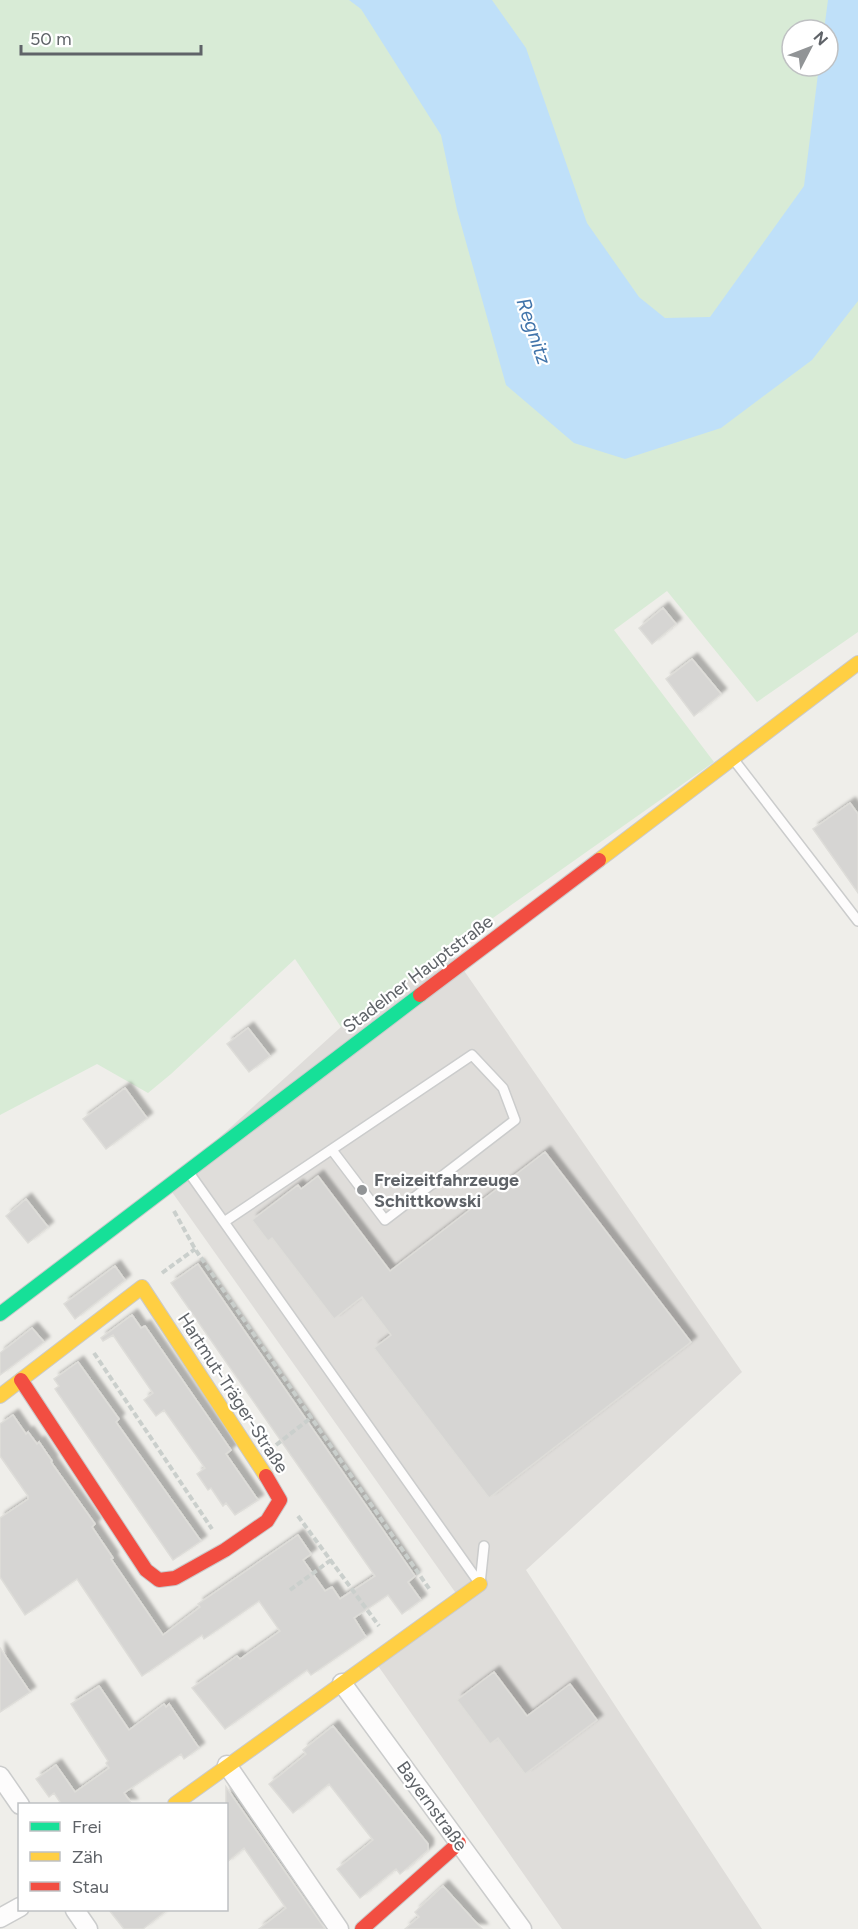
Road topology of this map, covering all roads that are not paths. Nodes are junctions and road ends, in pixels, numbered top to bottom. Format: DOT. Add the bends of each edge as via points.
graph roads {
  1 [pos="858,663"];
  2 [pos="733,758"];
  3 [pos="858,921"];
  4 [pos="332,1150"];
  5 [pos="188,1172"];
  6 [pos="224,1222"];
  7 [pos="0,1314"];
  8 [pos="21,1380"];
  9 [pos="0,1396"];
  10 [pos="484,1546"];
  11 [pos="480,1584"];
  12 [pos="342,1683"];
  13 [pos="227,1765"];
  14 [pos="0,1776"];
  15 [pos="19,1803"];
  16 [pos="175,1803"];
  17 [pos="459,1843"];
  18 [pos="18,1908"];
  19 [pos="76,1911"];
  20 [pos="0,1918"];
  21 [pos="88,1929"];
  22 [pos="339,1929"];
  23 [pos="362,1929"];
  24 [pos="522,1929"];
  1 -- 2 [label="street, Stadelner Hauptstraße"];
  2 -- 3 [label="lane"];
  2 -- 5 [label="street, Stadelner Hauptstraße"];
  4 -- 4 [label="lane" via="472,1055 503,1088 515,1120 385,1220"];
  4 -- 6 [label="lane"];
  5 -- 6 [label="lane"];
  5 -- 7 [label="street, Stadelner Hauptstraße"];
  6 -- 11 [label="lane"];
  8 -- 8 [label="street, Hartmut-Träger-Straße" via="142,1287 280,1500 267,1521 225,1550 175,1578 159,1580 146,1570"];
  8 -- 9 [label="street"];
  10 -- 11 [label="lane"];
  11 -- 12 [label="street"];
  12 -- 13 [label="street"];
  12 -- 17 [label="street, Bayernstraße"];
  13 -- 16 [label="street"];
  13 -- 22 [label="street"];
  14 -- 15 [label="street"];
  17 -- 23 [label="street"];
  17 -- 24 [label="street, Bayernstraße"];
  18 -- 20 [label="street"];
  19 -- 21 [label="street"];
}
